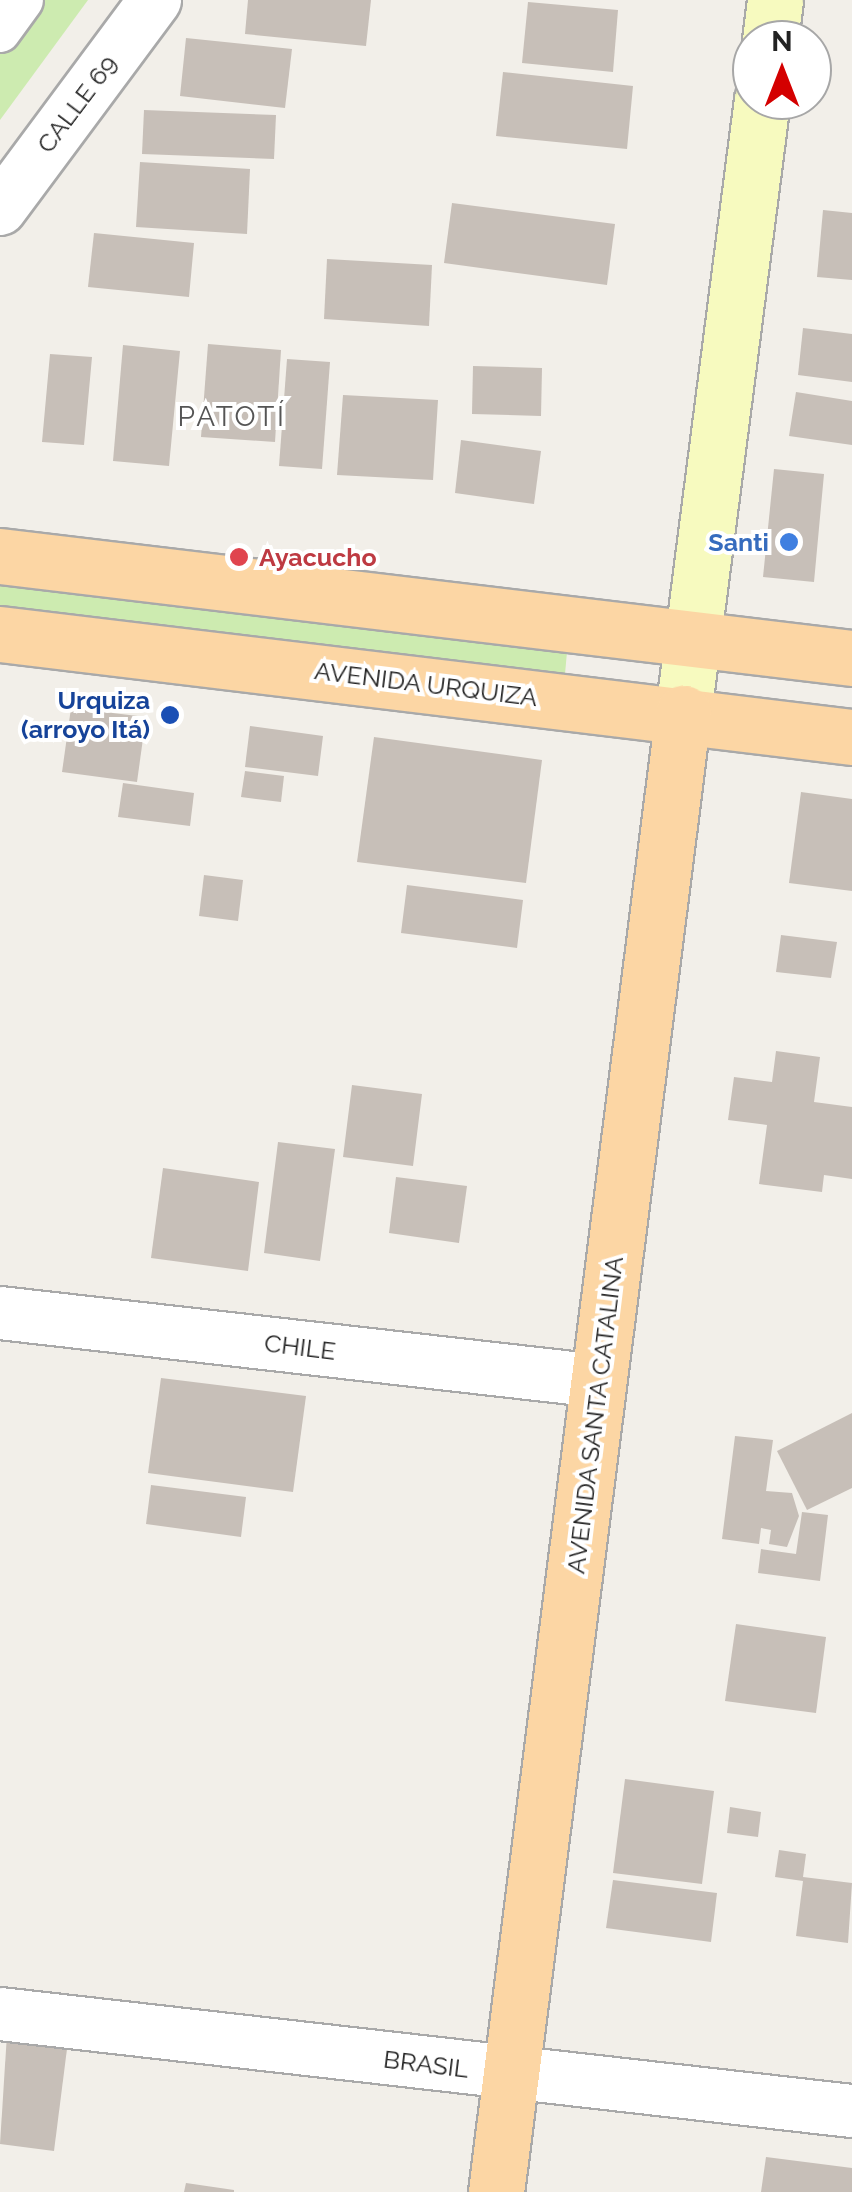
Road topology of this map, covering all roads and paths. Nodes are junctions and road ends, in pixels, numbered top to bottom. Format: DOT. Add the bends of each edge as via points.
graph roads {
  1 [pos="23,0"];
  2 [pos="155,0"];
  3 [pos="0,32"];
  4 [pos="759,120"];
  5 [pos="0,208"];
  6 [pos="0,556"];
  7 [pos="0,634"];
  8 [pos="694,638"];
  9 [pos="852,658"];
  10 [pos="682,713"];
  11 [pos="852,736"];
  12 [pos="0,1312"];
  13 [pos="599,1381"];
  14 [pos="0,2014"];
  15 [pos="511,2074"];
  16 [pos="852,2111"];
  17 [pos="496,2192"];
  1 -- 3 [label="street"];
  2 -- 5 [label="street, CALLE 69"];
  4 -- 8 [label="main road, AVENIDA SANTA CATALINA"];
  6 -- 8 [label="main road"];
  7 -- 10 [label="main road, AVENIDA URQUIZA"];
  8 -- 9 [label="main road"];
  8 -- 10 [label="main road, AVENIDA SANTA CATALINA"];
  10 -- 11 [label="main road, AVENIDA URQUIZA"];
  10 -- 13 [label="main road, AVENIDA SANTA CATALINA"];
  12 -- 13 [label="street, CHILE"];
  13 -- 15 [label="main road, AVENIDA SANTA CATALINA"];
  14 -- 15 [label="street, BRASIL"];
  15 -- 16 [label="street, BRASIL"];
  15 -- 17 [label="main road, AVENIDA SANTA CATALINA"];
}
